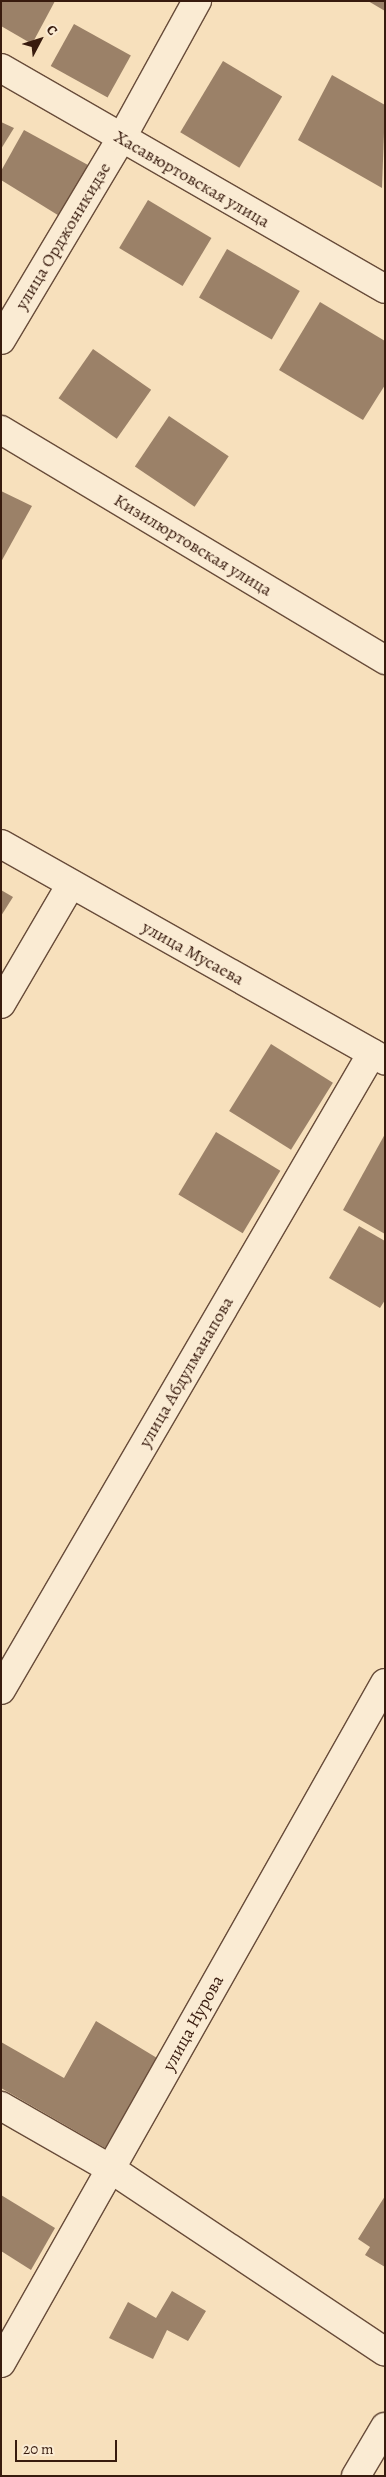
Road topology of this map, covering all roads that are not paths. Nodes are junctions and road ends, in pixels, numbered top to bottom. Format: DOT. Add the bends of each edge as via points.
graph roads {
  1 [pos="197,1"];
  2 [pos="1,68"];
  3 [pos="121,139"];
  4 [pos="385,289"];
  5 [pos="1,340"];
  6 [pos="1,430"];
  7 [pos="385,660"];
  8 [pos="1,844"];
  9 [pos="71,884"];
  10 [pos="1,1004"];
  11 [pos="378,1057"];
  12 [pos="385,1683"];
  13 [pos="1,1690"];
  14 [pos="1,2106"];
  15 [pos="111,2169"];
  16 [pos="385,2352"];
  17 [pos="1,2363"];
  18 [pos="385,2427"];
  19 [pos="356,2476"];
  1 -- 3 [label="street, улица Орджоникидзе"];
  2 -- 3 [label="street, Хасавюртовская улица"];
  3 -- 4 [label="street, Хасавюртовская улица"];
  3 -- 5 [label="street, улица Орджоникидзе"];
  6 -- 7 [label="street, Кизилюртовская улица"];
  8 -- 9 [label="street, улица Мусаева"];
  9 -- 10 [label="street"];
  9 -- 11 [label="street, улица Мусаева"];
  11 -- 13 [label="street, улица Абдулманапова"];
  12 -- 15 [label="street, улица Нурова"];
  14 -- 15 [label="street"];
  15 -- 16 [label="street"];
  15 -- 17 [label="street, улица Нурова"];
  18 -- 19 [label="street"];
}
